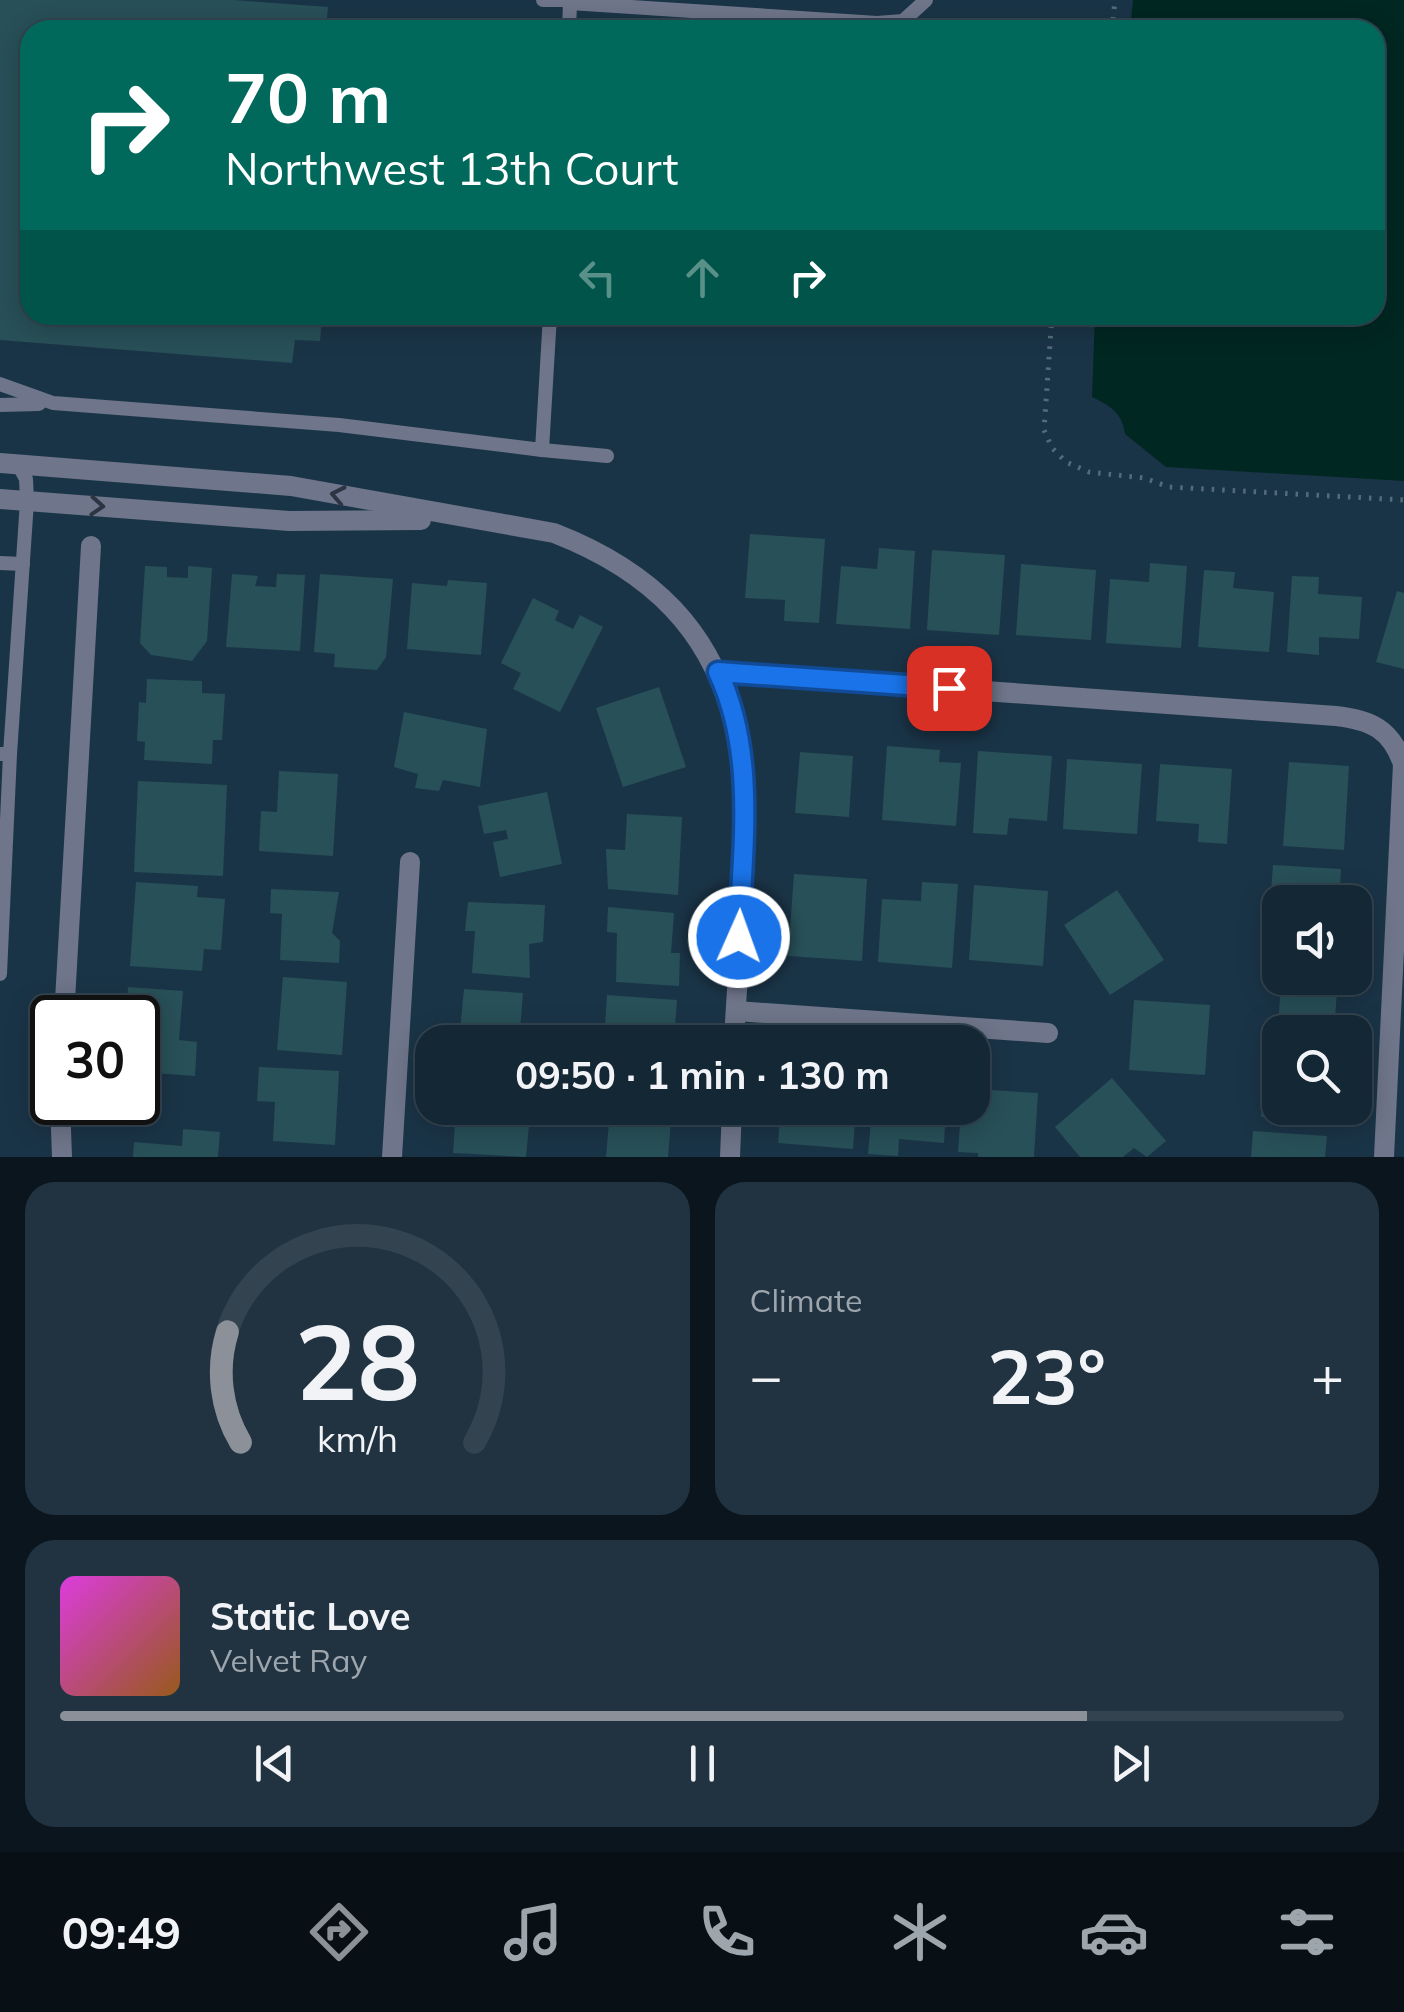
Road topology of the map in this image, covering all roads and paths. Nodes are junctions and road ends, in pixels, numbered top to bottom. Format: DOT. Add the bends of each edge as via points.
graph roads {
  1 [pos="543,0"];
  2 [pos="926,0"];
  3 [pos="570,1"];
  4 [pos="835,20"];
  5 [pos="904,20"];
  6 [pos="549,325"];
  7 [pos="1051,325"];
  8 [pos="0,384"];
  9 [pos="53,403"];
  10 [pos="0,405"];
  11 [pos="542,450"];
  12 [pos="607,456"];
  13 [pos="9,463"];
  14 [pos="0,499"];
  15 [pos="1404,500"];
  16 [pos="28,501"];
  17 [pos="468,520"];
  18 [pos="91,546"];
  19 [pos="0,563"];
  20 [pos="23,564"];
  21 [pos="718,672"];
  22 [pos="5,754"];
  23 [pos="410,862"];
  24 [pos="0,974"];
  25 [pos="65,995"];
  26 [pos="736,1011"];
  27 [pos="735,1025"];
  28 [pos="1048,1033"];
  29 [pos="61,1125"];
  30 [pos="731,1125"];
  31 [pos="62,1157"];
  32 [pos="392,1157"];
  33 [pos="730,1157"];
  34 [pos="1384,1157"];
  1 -- 3 [label="lane"];
  2 -- 5 [label="lane"];
  3 -- 4 [label="lane"];
  6 -- 11 [label="lane"];
  7 -- 15 [label="path" via="1044,430 1066,462 1169,488"];
  8 -- 9 [label="lane"];
  9 -- 10 [label="lane"];
  9 -- 11 [label="lane" via="339,425"];
  11 -- 12 [label="lane"];
  13 -- 16 [label="lane" via="26,479"];
  17 -- 13 [label="street, one-way" via="291,486"];
  14 -- 16 [label="street"];
  16 -- 17 [label="street, one-way" via="289,521"];
  16 -- 20 [label="lane"];
  17 -- 21 [label="street" via="554,533 592,548 626,569 696,636"];
  18 -- 25 [label="street"];
  19 -- 20 [label="lane"];
  20 -- 22 [label="lane"];
  21 -- 26 [label="street" via="740,742 744,790"];
  21 -- 34 [label="street" via="1336,716 1385,730 1403,764"];
  22 -- 24 [label="lane"];
  23 -- 32 [label="street"];
  26 -- 27 [label="street"];
  26 -- 28 [label="street"];
  29 -- 31 [label="street"];
  30 -- 33 [label="street"];
}
